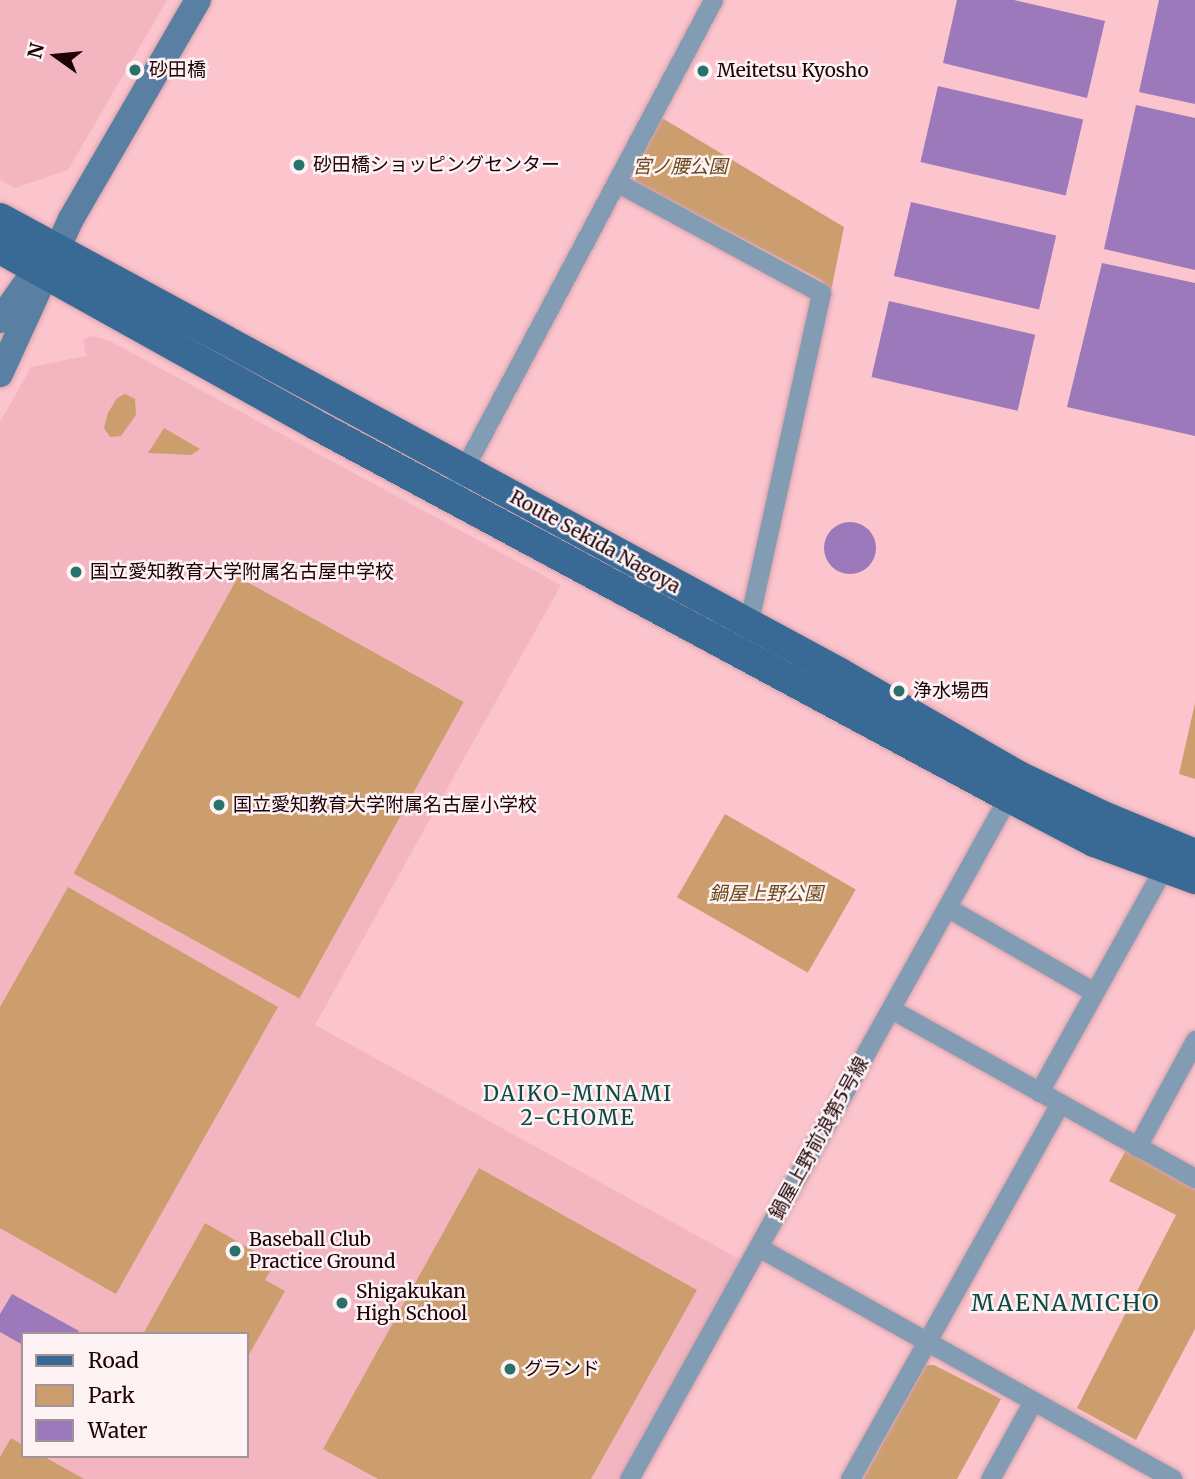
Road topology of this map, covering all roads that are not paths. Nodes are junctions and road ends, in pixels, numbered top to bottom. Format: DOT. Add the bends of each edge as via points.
graph roads {
  1 [pos="198,0"];
  2 [pos="713,0"];
  3 [pos="616,182"];
  4 [pos="0,218"];
  5 [pos="0,249"];
  6 [pos="47,261"];
  7 [pos="0,320"];
  8 [pos="0,374"];
  9 [pos="456,483"];
  10 [pos="748,625"];
  11 [pos="1014,786"];
  12 [pos="1195,854"];
  13 [pos="1163,869"];
  14 [pos="1195,879"];
  15 [pos="947,908"];
  16 [pos="1094,992"];
  17 [pos="891,1009"];
  18 [pos="1195,1040"];
  19 [pos="1039,1092"];
  20 [pos="1060,1104"];
  21 [pos="1137,1147"];
  22 [pos="1195,1178"];
  23 [pos="758,1247"];
  24 [pos="927,1342"];
  25 [pos="1033,1401"];
  26 [pos="629,1479"];
  27 [pos="850,1479"];
  28 [pos="990,1479"];
  29 [pos="1173,1479"];
  1 -- 6 [label="street"];
  2 -- 3 [label="street"];
  3 -- 9 [label="street"];
  3 -- 10 [label="street" via="821,293"];
  4 -- 6 [label="main road, Route Sekida Nagoya"];
  5 -- 6 [label="main road, Route Sekida Nagoya"];
  6 -- 7 [label="street"];
  6 -- 8 [label="street"];
  6 -- 9 [label="main road, Route Sekida Nagoya"];
  9 -- 10 [label="main road, Route Sekida Nagoya"];
  9 -- 11 [label="main road, Route Sekida Nagoya"];
  10 -- 11 [label="main road, Route Sekida Nagoya"];
  11 -- 12 [label="main road, Route Sekida Nagoya"];
  11 -- 13 [label="main road, Route Sekida Nagoya" via="1094,842"];
  11 -- 15 [label="street, 鍋屋上野前浪第5号線"];
  13 -- 14 [label="main road, Route Sekida Nagoya"];
  13 -- 16 [label="street"];
  15 -- 16 [label="street"];
  15 -- 17 [label="street, 鍋屋上野前浪第5号線"];
  16 -- 19 [label="street"];
  17 -- 19 [label="street"];
  17 -- 23 [label="street, 鍋屋上野前浪第5号線"];
  18 -- 21 [label="street"];
  19 -- 20 [label="street"];
  20 -- 21 [label="street"];
  20 -- 24 [label="street"];
  21 -- 22 [label="street"];
  23 -- 24 [label="street"];
  23 -- 26 [label="street, 鍋屋上野前浪第5号線"];
  24 -- 25 [label="street"];
  24 -- 27 [label="street"];
  25 -- 28 [label="street"];
  25 -- 29 [label="street"];
}
